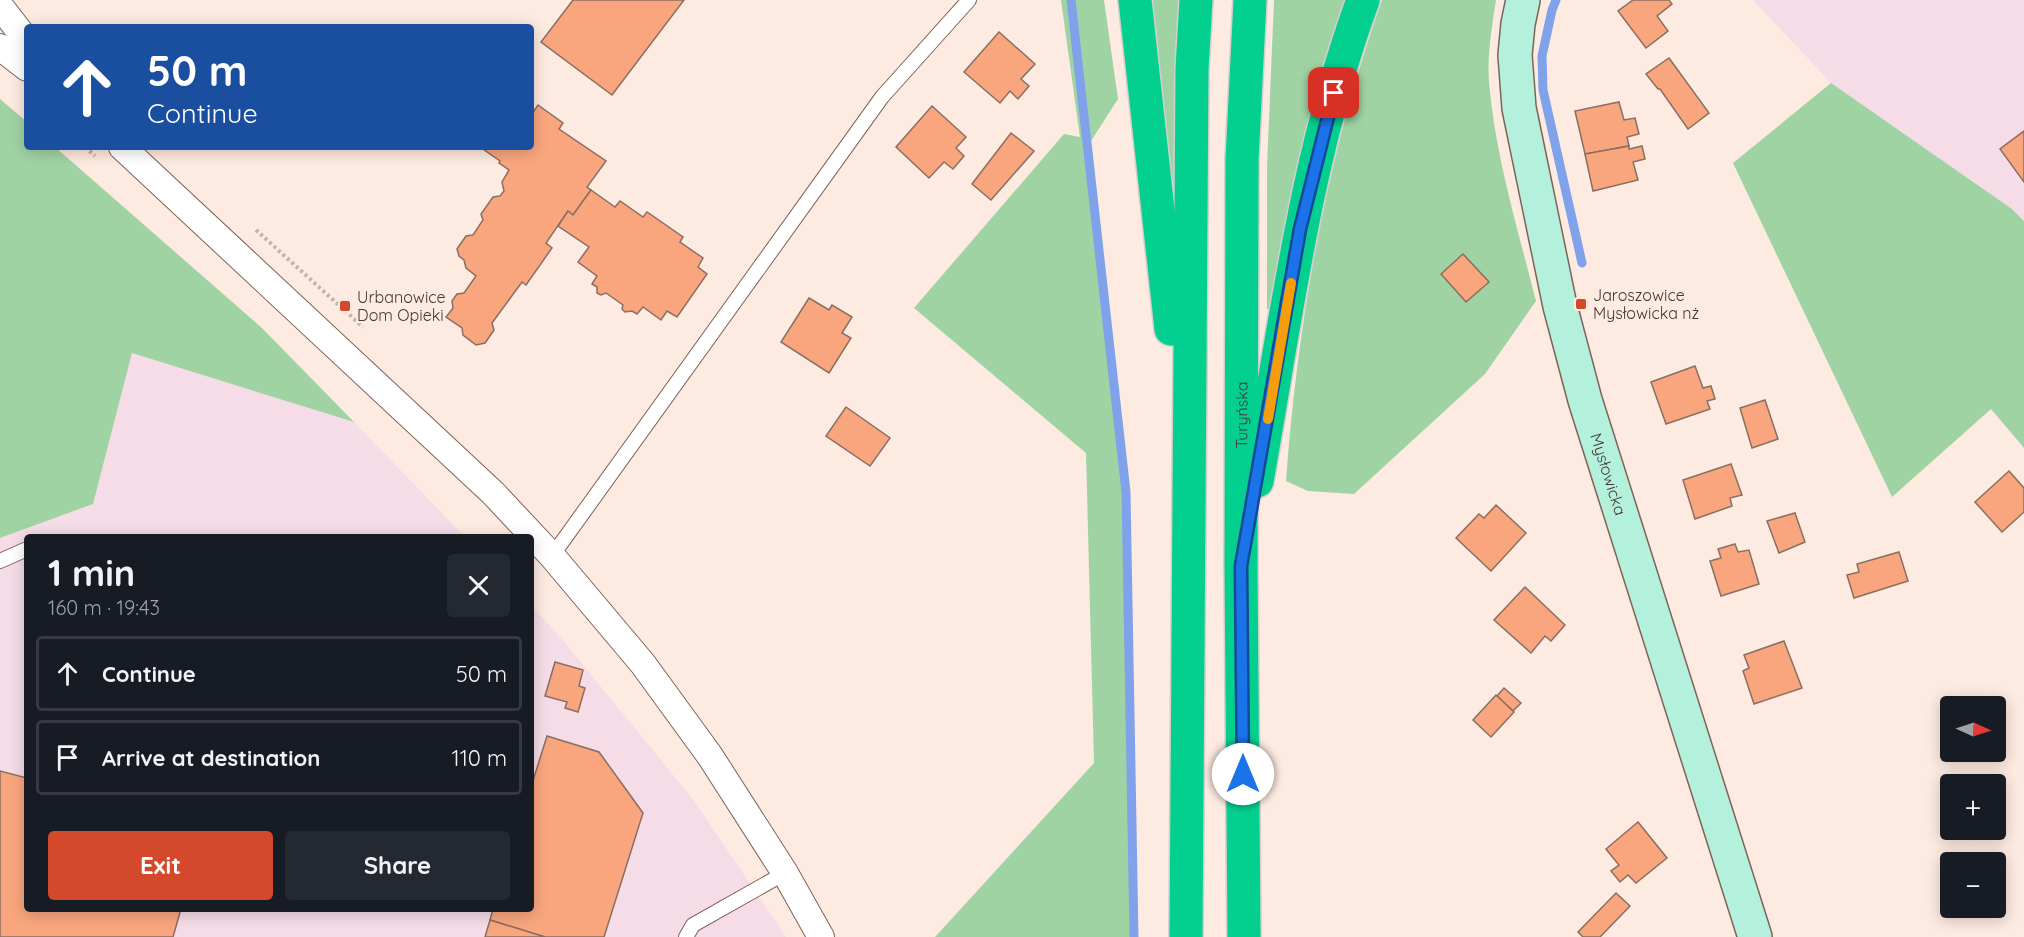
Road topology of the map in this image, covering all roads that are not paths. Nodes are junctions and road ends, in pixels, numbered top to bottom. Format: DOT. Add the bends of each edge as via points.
graph roads {
  1 [pos="969,0"];
  2 [pos="1135,0"];
  3 [pos="1196,0"];
  4 [pos="1250,0"];
  5 [pos="1363,0"];
  6 [pos="1523,0"];
  7 [pos="0,6"];
  8 [pos="24,37"];
  9 [pos="0,47"];
  10 [pos="24,66"];
  11 [pos="125,150"];
  12 [pos="1188,488"];
  13 [pos="531,534"];
  14 [pos="534,537"];
  15 [pos="24,550"];
  16 [pos="552,556"];
  17 [pos="0,561"];
  18 [pos="1241,566"];
  19 [pos="785,873"];
  20 [pos="686,937"];
  21 [pos="821,937"];
  22 [pos="1186,937"];
  23 [pos="1244,937"];
  24 [pos="1755,937"];
  1 -- 16 [label="lane" via="882,97"];
  2 -- 12 [label="highway"];
  3 -- 12 [label="highway"];
  4 -- 18 [label="highway, Turyńska" via="1242,160"];
  5 -- 18 [label="highway" via="1327,115 1300,229"];
  6 -- 24 [label="street, Mysłowicka" via="1515,55 1519,108 1560,306 1585,400"];
  7 -- 8 [label="street"];
  9 -- 10 [label="street"];
  11 -- 13 [label="street" via="493,493"];
  12 -- 22 [label="highway"];
  14 -- 16 [label="street"];
  15 -- 17 [label="lane"];
  16 -- 19 [label="street" via="650,673 710,756"];
  18 -- 23 [label="highway, Turyńska"];
  19 -- 20 [label="lane" via="693,925"];
  19 -- 21 [label="street"];
}
